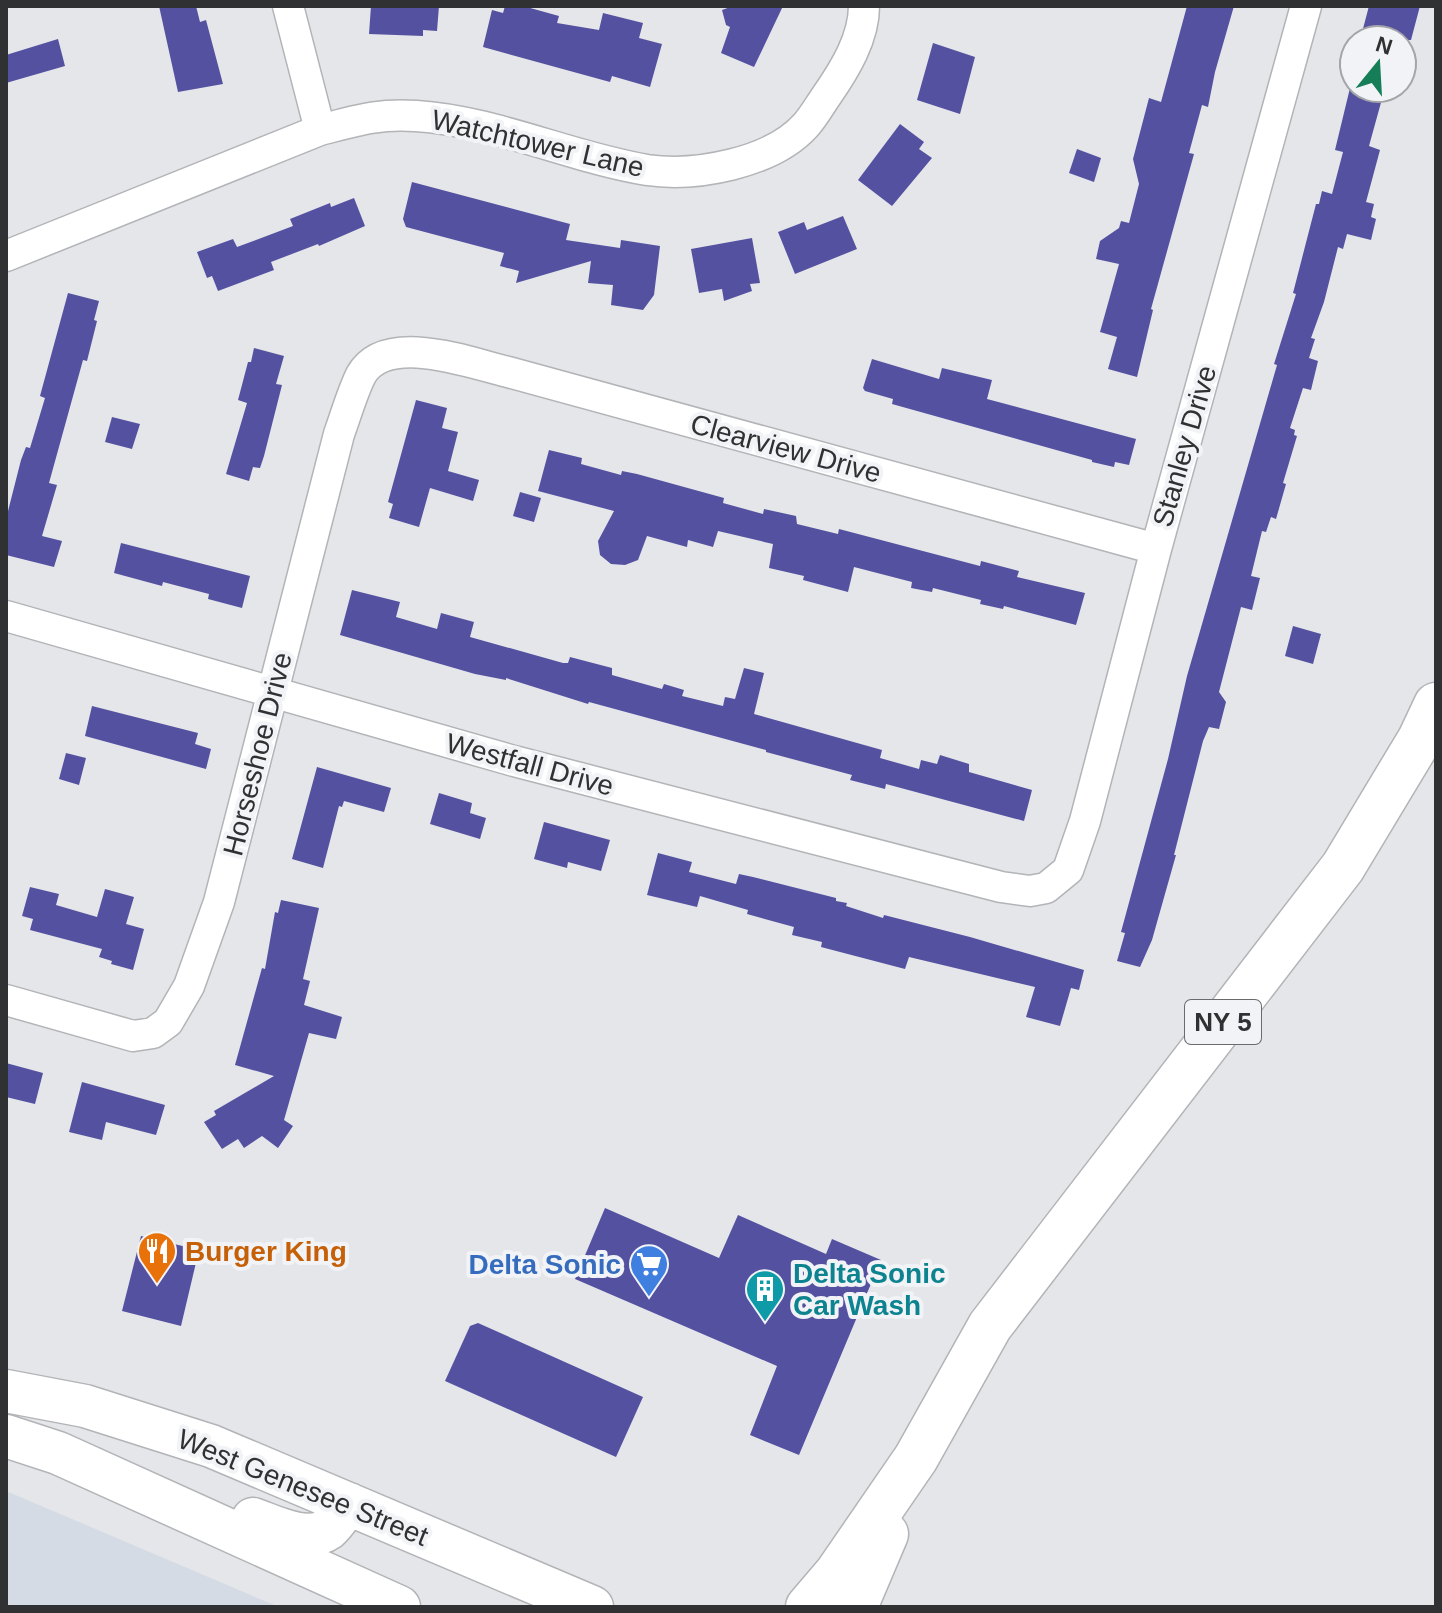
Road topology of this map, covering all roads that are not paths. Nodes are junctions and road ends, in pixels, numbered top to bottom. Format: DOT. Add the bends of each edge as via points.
graph roads {
  1 [pos="288,6"];
  2 [pos="864,6"];
  3 [pos="1306,6"];
  4 [pos="320,130"];
  5 [pos="6,256"];
  6 [pos="415,351"];
  7 [pos="1156,549"];
  8 [pos="6,616"];
  9 [pos="272,693"];
  10 [pos="1436,705"];
  11 [pos="1056,882"];
  12 [pos="6,1000"];
  13 [pos="6,1391"];
  14 [pos="6,1436"];
  15 [pos="916,1458"];
  16 [pos="110,1477"];
  17 [pos="349,1504"];
  18 [pos="399,1607"];
  19 [pos="592,1607"];
  20 [pos="808,1607"];
  21 [pos="855,1607"];
  1 -- 4 [label="street"];
  2 -- 4 [label="street, Watchtower Lane" via="861,29 843,73 805,126 775,150 741,162 677,172 646,169 483,127 417,116 373,116"];
  3 -- 7 [label="street, Stanley Drive"];
  4 -- 5 [label="street, Watchtower Lane"];
  6 -- 7 [label="street, Clearview Drive"];
  6 -- 9 [label="street, Horseshoe Drive" via="381,356 362,373 339,434"];
  7 -- 11 [label="street, Stanley Drive" via="1085,821 1068,870"];
  8 -- 9 [label="street, Westfall Drive"];
  9 -- 11 [label="street, Westfall Drive" via="1001,887 1030,891"];
  9 -- 12 [label="street, Horseshoe Drive" via="219,902 189,986 168,1022 153,1033 133,1036"];
  10 -- 15 [label="highway, NY 5" via="1343,867 990,1326"];
  13 -- 17 [label="main road, West Genesee Street" via="85,1406 197,1441"];
  14 -- 16 [label="main road"];
  15 -- 20 [label="highway"];
  15 -- 21 [label="highway, NY 5"];
  16 -- 17 [label="main road" via="175,1491 303,1534 327,1529"];
  16 -- 18 [label="main road"];
  17 -- 19 [label="main road, West Genesee Street"];
}
